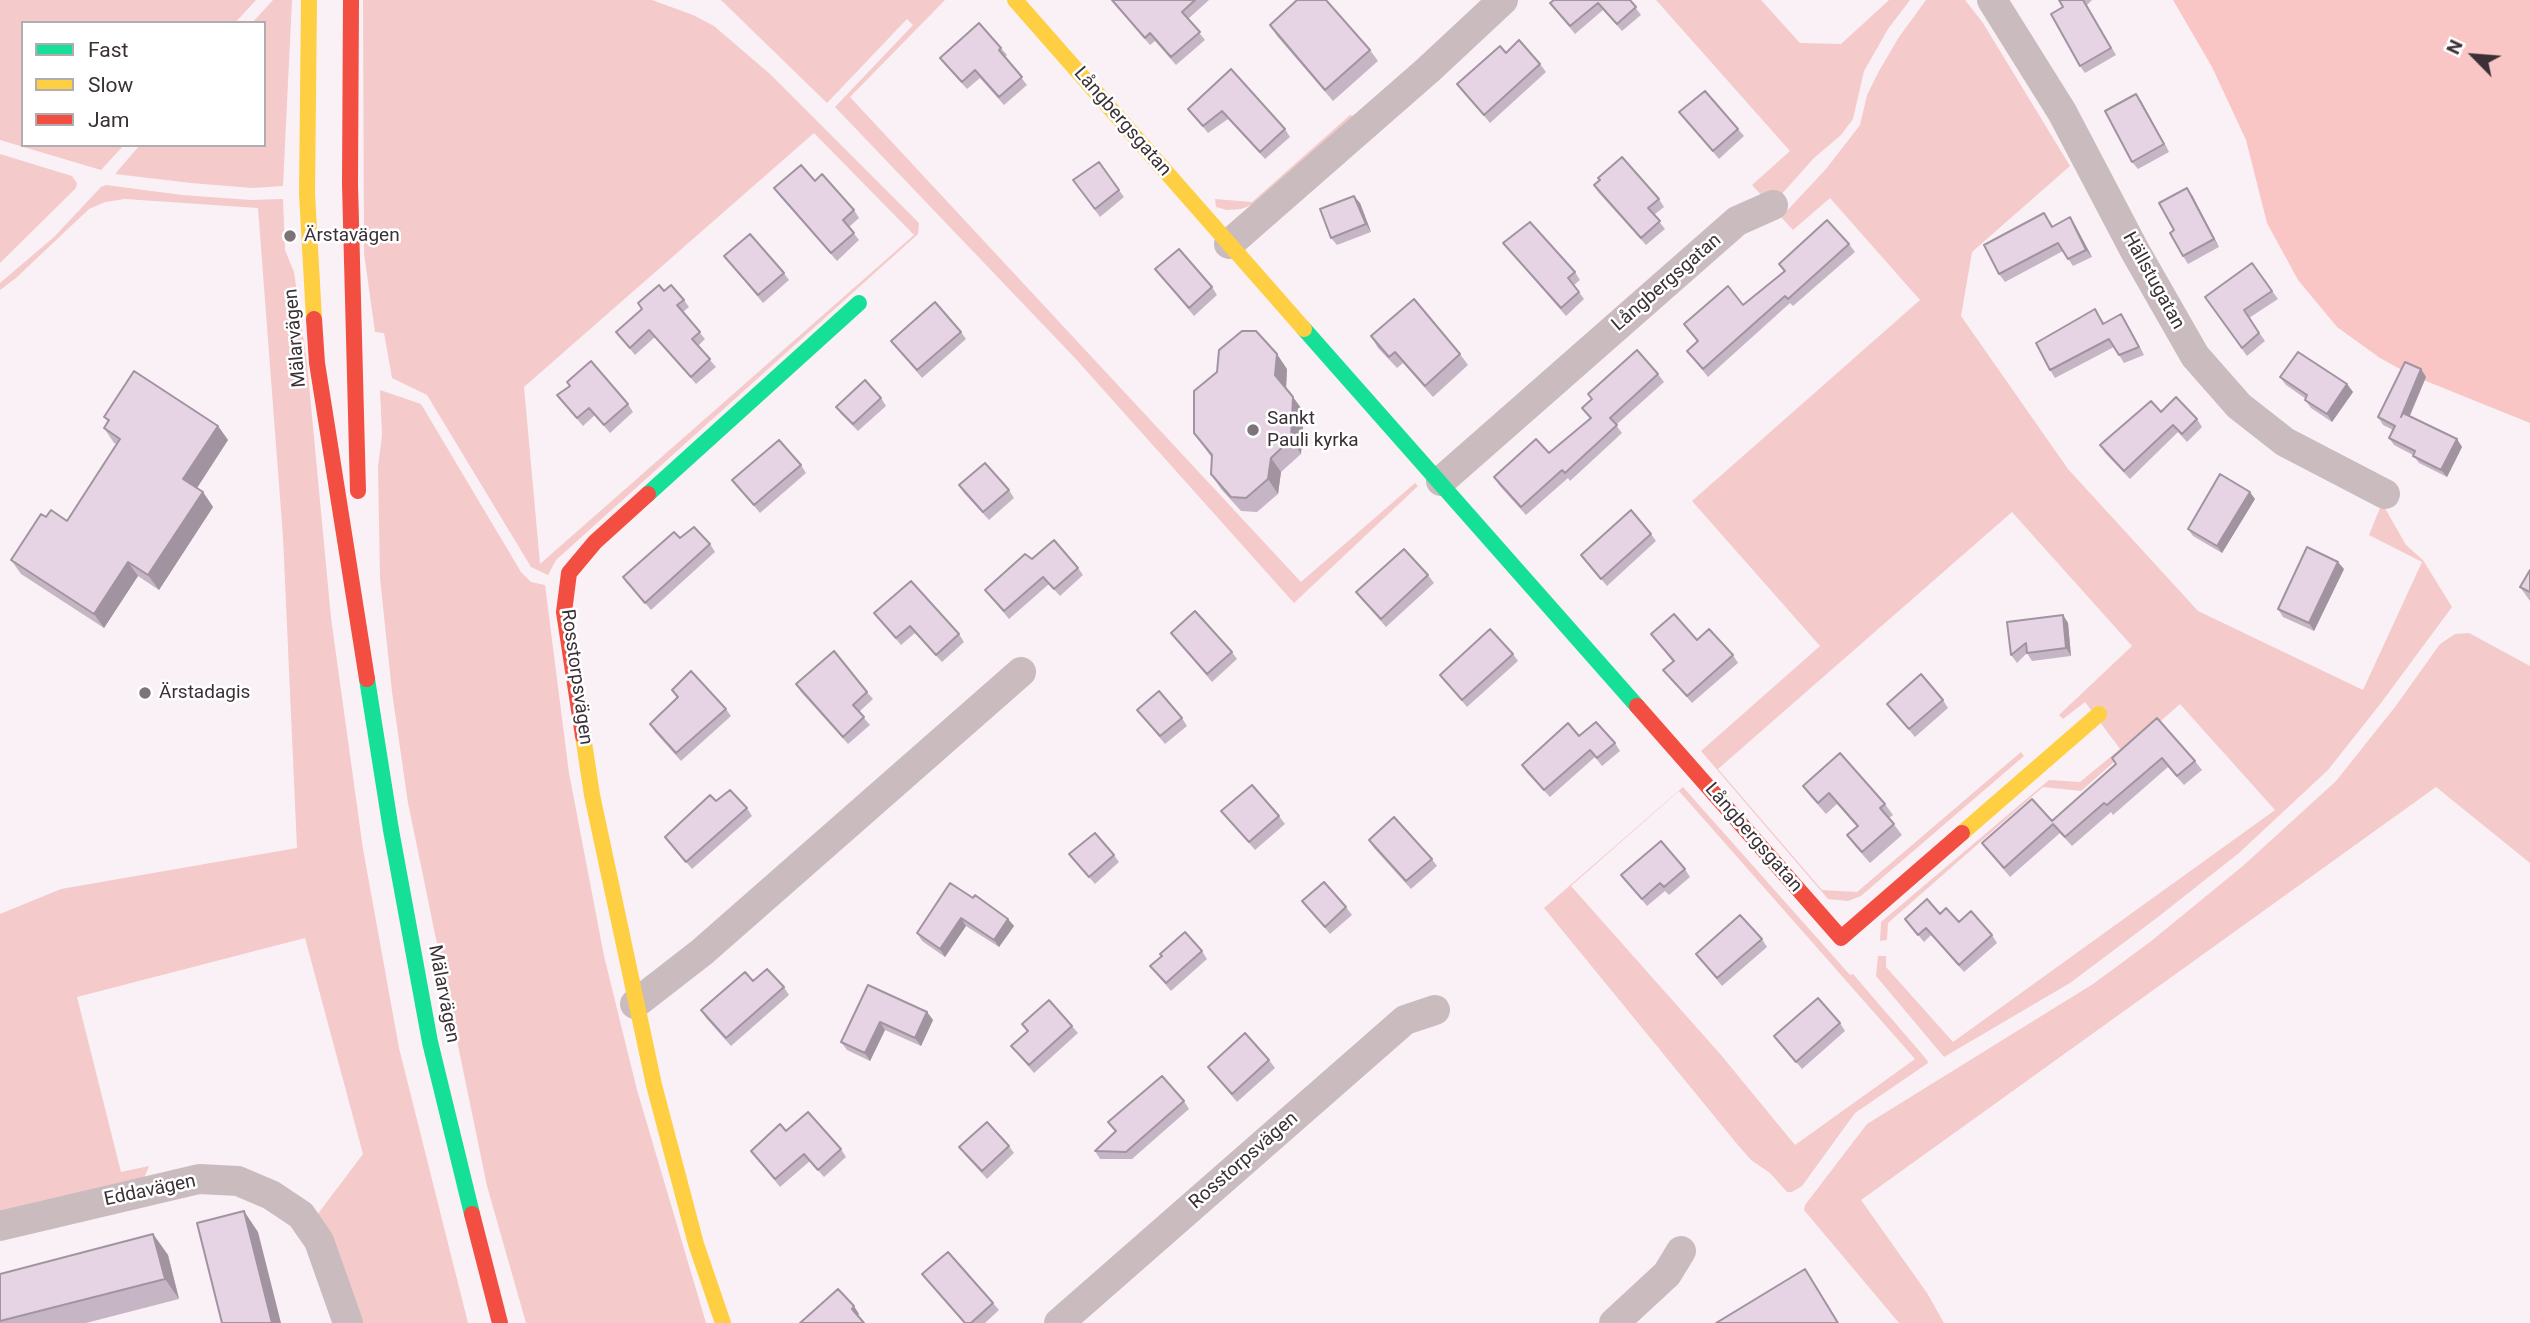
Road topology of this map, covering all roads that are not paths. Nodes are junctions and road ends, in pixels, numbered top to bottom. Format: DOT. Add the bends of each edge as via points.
graph roads {
  1 [pos="309,0"];
  2 [pos="351,0"];
  3 [pos="1015,0"];
  4 [pos="1503,0"];
  5 [pos="1992,0"];
  6 [pos="1773,205"];
  7 [pos="1229,244"];
  8 [pos="859,303"];
  9 [pos="1441,481"];
  10 [pos="2385,494"];
  11 [pos="367,669"];
  12 [pos="1021,672"];
  13 [pos="2099,714"];
  14 [pos="635,1004"];
  15 [pos="1435,1010"];
  16 [pos="0,1226"];
  17 [pos="1681,1251"];
  18 [pos="348,1323"];
  19 [pos="500,1323"];
  20 [pos="723,1323"];
  21 [pos="1059,1323"];
  22 [pos="1614,1323"];
  1 -- 11 [label="street, Mälarvägen" via="307,194 317,363"];
  2 -- 11 [label="street, Mälarvägen" via="350,184 358,514"];
  3 -- 7 [label="street, Långbergsgatan"];
  4 -- 7 [label="street"];
  5 -- 10 [label="street, Hällstugatan" via="2062,112 2195,356 2239,406 2285,442"];
  6 -- 9 [label="street, Långbergsgatan" via="1737,221"];
  7 -- 9 [label="street, Långbergsgatan"];
  8 -- 14 [label="street, Rosstorpsvägen" via="595,542 569,573 564,612 592,795"];
  9 -- 13 [label="street, Långbergsgatan" via="1841,938"];
  11 -- 19 [label="street, Mälarvägen" via="430,1042"];
  12 -- 14 [label="street" via="702,952"];
  14 -- 20 [label="street, Rosstorpsvägen" via="696,1244"];
  15 -- 21 [label="street, Rosstorpsvägen" via="1405,1020"];
  16 -- 18 [label="street, Eddavägen" via="199,1179 238,1181 301,1215 319,1241"];
  17 -- 22 [label="street" via="1667,1274"];
}
